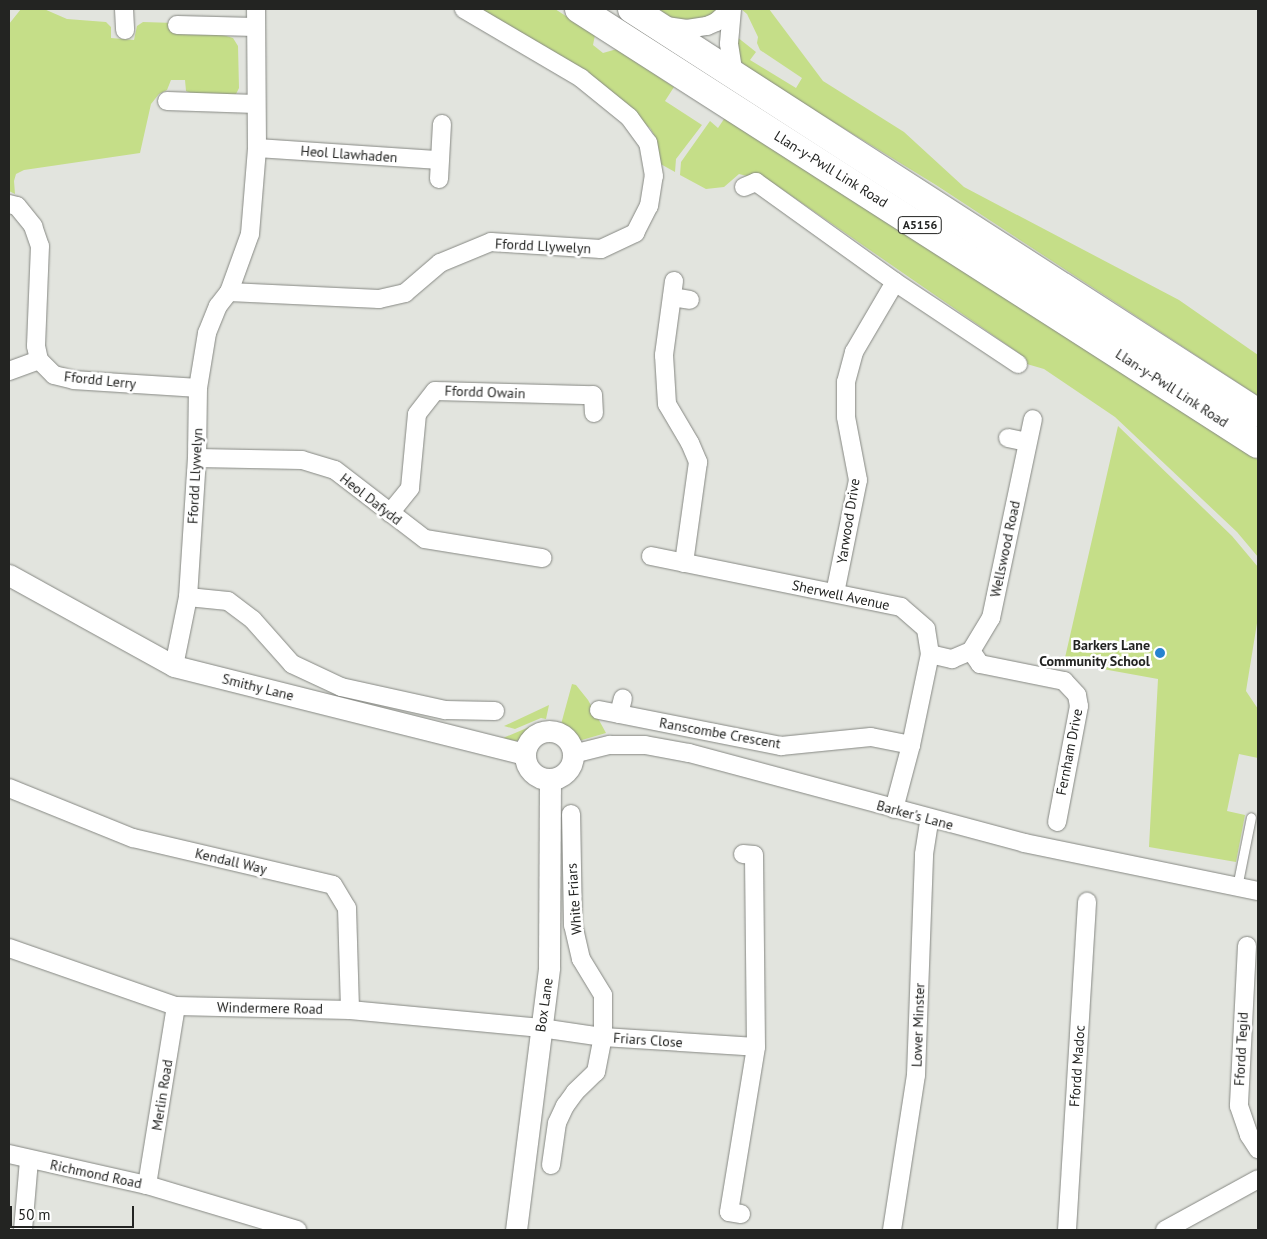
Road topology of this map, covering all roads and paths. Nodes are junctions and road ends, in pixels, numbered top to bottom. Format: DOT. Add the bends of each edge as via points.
graph roads {
  1 [pos="124,9"];
  2 [pos="256,9"];
  3 [pos="464,9"];
  4 [pos="579,9"];
  5 [pos="632,9"];
  6 [pos="731,9"];
  7 [pos="183,20"];
  8 [pos="656,24"];
  9 [pos="255,27"];
  10 [pos="125,30"];
  11 [pos="734,74"];
  12 [pos="175,96"];
  13 [pos="256,104"];
  14 [pos="442,124"];
  15 [pos="257,148"];
  16 [pos="440,160"];
  17 [pos="439,179"];
  18 [pos="744,187"];
  19 [pos="9,204"];
  20 [pos="895,282"];
  21 [pos="229,292"];
  22 [pos="690,300"];
  23 [pos="39,360"];
  24 [pos="1007,363"];
  25 [pos="9,371"];
  26 [pos="198,388"];
  27 [pos="594,413"];
  28 [pos="1258,413"];
  29 [pos="1033,419"];
  30 [pos="1008,438"];
  31 [pos="1027,442"];
  32 [pos="1258,444"];
  33 [pos="197,458"];
  34 [pos="390,513"];
  35 [pos="651,556"];
  36 [pos="542,558"];
  37 [pos="684,563"];
  38 [pos="9,574"];
  39 [pos="835,593"];
  40 [pos="188,597"];
  41 [pos="971,651"];
  42 [pos="930,654"];
  43 [pos="174,666"];
  44 [pos="599,710"];
  45 [pos="495,711"];
  46 [pos="911,745"];
  47 [pos="525,754"];
  48 [pos="573,754"];
  49 [pos="550,779"];
  50 [pos="9,788"];
  51 [pos="894,809"];
  52 [pos="571,814"];
  53 [pos="1251,816"];
  54 [pos="930,818"];
  55 [pos="1056,822"];
  56 [pos="755,855"];
  57 [pos="1237,887"];
  58 [pos="1258,891"];
  59 [pos="1087,902"];
  60 [pos="1247,946"];
  61 [pos="9,948"];
  62 [pos="176,1006"];
  63 [pos="350,1010"];
  64 [pos="541,1028"];
  65 [pos="603,1037"];
  66 [pos="756,1047"];
  67 [pos="1258,1149"];
  68 [pos="9,1154"];
  69 [pos="29,1160"];
  70 [pos="551,1165"];
  71 [pos="1258,1178"];
  72 [pos="147,1185"];
  73 [pos="728,1213"];
  74 [pos="23,1230"];
  75 [pos="297,1230"];
  76 [pos="516,1230"];
  77 [pos="892,1230"];
  78 [pos="1067,1230"];
  79 [pos="1165,1230"];
  1 -- 10 [label="street"];
  2 -- 9 [label="street, Ffordd Llywelyn"];
  3 -- 21 [label="street, Ffordd Llywelyn" via="581,78 629,117 648,143 654,176 649,206 635,233 601,249 491,242 440,264 405,293 379,299"];
  4 -- 32 [label="highway, Llan-y-Pwll Link Road / A5156"];
  5 -- 8 [label="highway, Llan-y-Pwll Link Road / A5156"];
  6 -- 8 [label="street" via="716,22 699,28"];
  6 -- 11 [label="street" via="729,44"];
  7 -- 9 [label="street"];
  8 -- 11 [label="highway, Llan-y-Pwll Link Road / A5156"];
  9 -- 13 [label="street, Ffordd Llywelyn"];
  11 -- 28 [label="highway, Llan-y-Pwll Link Road / A5156"];
  12 -- 13 [label="street"];
  13 -- 15 [label="street, Ffordd Llywelyn"];
  14 -- 16 [label="street"];
  15 -- 16 [label="street, Heol Llawhaden"];
  15 -- 21 [label="street, Ffordd Llywelyn" via="250,234"];
  16 -- 17 [label="street"];
  18 -- 20 [label="street" via="756,182"];
  19 -- 23 [label="street" via="17,206 33,226 40,246 36,346"];
  20 -- 24 [label="street"];
  20 -- 39 [label="street, Yarwood Drive" via="854,352 846,382 846,417 858,480"];
  21 -- 26 [label="street, Ffordd Llywelyn" via="218,306 207,333"];
  22 -- 37 [label="street" via="673,289 664,355 667,404 698,462"];
  23 -- 25 [label="street"];
  23 -- 26 [label="street, Ffordd Lerry" via="54,375 74,380"];
  26 -- 33 [label="street, Ffordd Llywelyn"];
  27 -- 34 [label="street, Ffordd Owain" via="593,395 435,391 417,414 410,488"];
  29 -- 31 [label="street, Wellswood Road"];
  30 -- 31 [label="street"];
  31 -- 41 [label="street, Wellswood Road" via="991,618"];
  33 -- 34 [label="street, Heol Dafydd" via="302,460 335,470"];
  33 -- 40 [label="street, Ffordd Llywelyn"];
  34 -- 36 [label="street, Heol Dafydd" via="425,539"];
  35 -- 37 [label="street, Sherwell Avenue"];
  37 -- 39 [label="street, Sherwell Avenue"];
  38 -- 43 [label="street, Smithy Lane"];
  39 -- 42 [label="street, Sherwell Avenue" via="901,607 926,629"];
  40 -- 43 [label="street, Ffordd Llywelyn"];
  40 -- 45 [label="street, Smithy Lane" via="228,601 253,620 292,664 341,687 445,710"];
  41 -- 42 [label="street" via="952,659"];
  41 -- 55 [label="street, Fernham Drive" via="980,664 1064,681 1077,695 1079,706"];
  42 -- 46 [label="street, Sherwell Avenue"];
  43 -- 47 [label="street, Smithy Lane"];
  44 -- 46 [label="street, Ranscombe Crescent" via="621,706 781,746 871,737"];
  46 -- 51 [label="street, Sherwell Avenue"];
  47 -- 48 [label="street" via="530,741 541,732 548,731 562,734"];
  47 -- 49 [label="street" via="526,762 535,774"];
  48 -- 49 [label="street" via="569,768"];
  48 -- 51 [label="street, Barker's Lane" via="610,745 645,744"];
  49 -- 64 [label="street, Box Lane" via="549,967"];
  50 -- 63 [label="street, Kendall Way" via="133,838 333,885 347,908"];
  51 -- 54 [label="street, Barker's Lane"];
  52 -- 65 [label="street, White Friars" via="573,925 581,959 603,995"];
  53 -- 57 [label="lane"];
  54 -- 57 [label="street, Barker's Lane" via="1024,843"];
  54 -- 77 [label="street, Lower Minster" via="924,854 916,1076"];
  56 -- 66 [label="street"];
  57 -- 58 [label="street, Barker's Lane"];
  59 -- 78 [label="street, Ffordd Madoc"];
  60 -- 67 [label="street, Ffordd Tegid" via="1239,1106"];
  61 -- 62 [label="street, Windermere Road"];
  62 -- 63 [label="street, Windermere Road"];
  62 -- 72 [label="street, Merlin Road"];
  63 -- 64 [label="street, Windermere Road"];
  64 -- 65 [label="street, Friars Close"];
  64 -- 76 [label="street, Box Lane"];
  65 -- 66 [label="street, Friars Close"];
  65 -- 70 [label="street, White Friars" via="596,1072 575,1092 557,1124"];
  66 -- 73 [label="street"];
  68 -- 69 [label="street, Richmond Road"];
  69 -- 72 [label="street, Richmond Road"];
  69 -- 74 [label="street"];
  71 -- 79 [label="street"];
  72 -- 75 [label="street, Richmond Road"];
}
